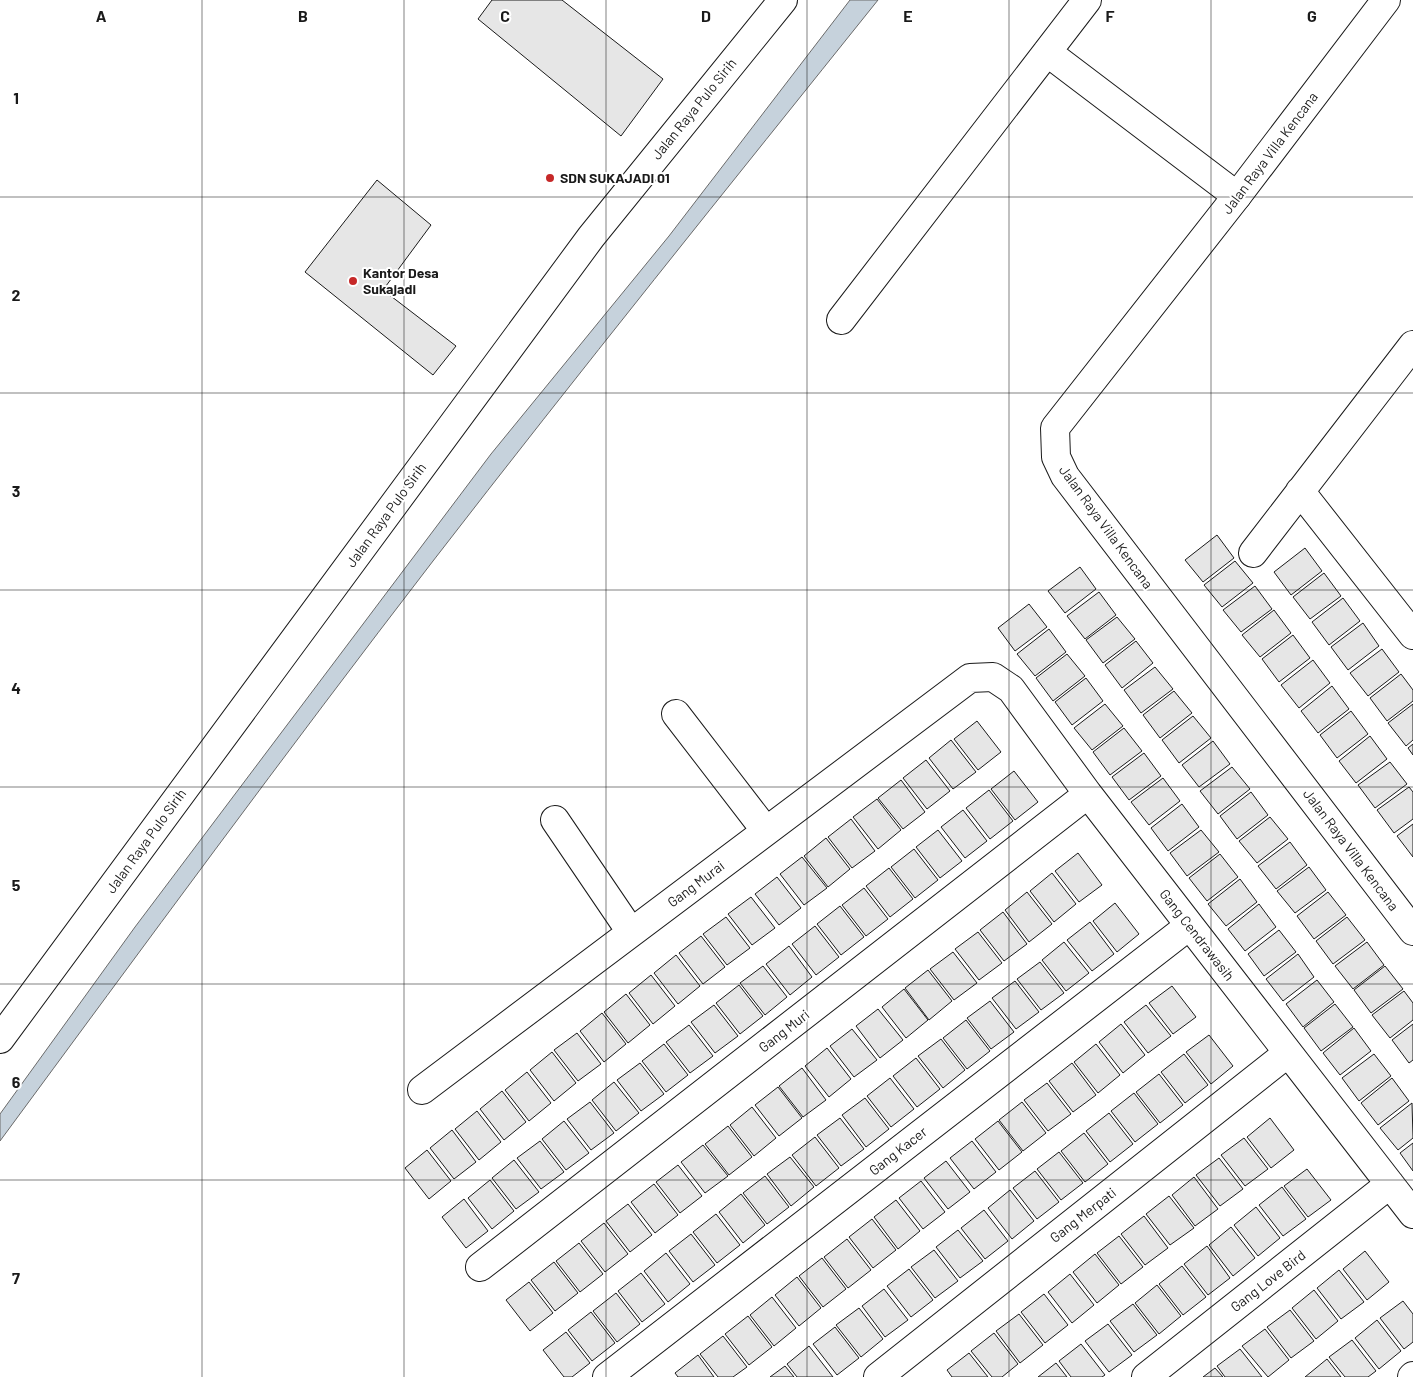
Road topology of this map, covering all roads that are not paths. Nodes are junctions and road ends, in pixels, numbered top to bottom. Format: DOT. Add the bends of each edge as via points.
graph roads {
  1 [pos="783,0"];
  2 [pos="1087,0"];
  3 [pos="1386,0"];
  4 [pos="1047,52"];
  5 [pos="1237,196"];
  6 [pos="841,320"];
  7 [pos="1412,347"];
  8 [pos="1300,491"];
  9 [pos="1253,552"];
  10 [pos="1413,636"];
  11 [pos="970,678"];
  12 [pos="676,714"];
  13 [pos="1088,794"];
  14 [pos="555,820"];
  15 [pos="766,831"];
  16 [pos="1190,926"];
  17 [pos="1413,931"];
  18 [pos="631,932"];
  19 [pos="0,1039"];
  20 [pos="1288,1053"];
  21 [pos="422,1090"];
  22 [pos="1390,1184"];
  23 [pos="1413,1214"];
  24 [pos="480,1267"];
  25 [pos="608,1377"];
  26 [pos="878,1377"];
  27 [pos="1146,1377"];
  1 -- 19 [label="street, Jalan Raya Pulo Sirih" via="591,237"];
  2 -- 4 [label="street"];
  3 -- 5 [label="street, Jalan Raya Villa Kencana"];
  4 -- 5 [label="street"];
  4 -- 6 [label="street"];
  5 -- 17 [label="street, Jalan Raya Villa Kencana" via="1055,428 1056,457 1071,484"];
  7 -- 8 [label="street"];
  8 -- 9 [label="street"];
  8 -- 10 [label="street"];
  11 -- 13 [label="street, Gang Cendrawasih" via="992,677 1011,689"];
  11 -- 15 [label="street, Gang Murai"];
  12 -- 15 [label="street"];
  13 -- 16 [label="street, Gang Cendrawasih"];
  13 -- 24 [label="street, Gang Muri"];
  14 -- 18 [label="street"];
  15 -- 18 [label="street, Gang Murai"];
  16 -- 20 [label="street, Gang Cendrawasih"];
  16 -- 25 [label="street, Gang Kacer"];
  18 -- 21 [label="street, Gang Murai"];
  20 -- 22 [label="street, Gang Cendrawasih"];
  20 -- 26 [label="street, Gang Merpati"];
  22 -- 23 [label="street, Gang Cendrawasih"];
  22 -- 27 [label="street, Gang Love Bird"];
}
